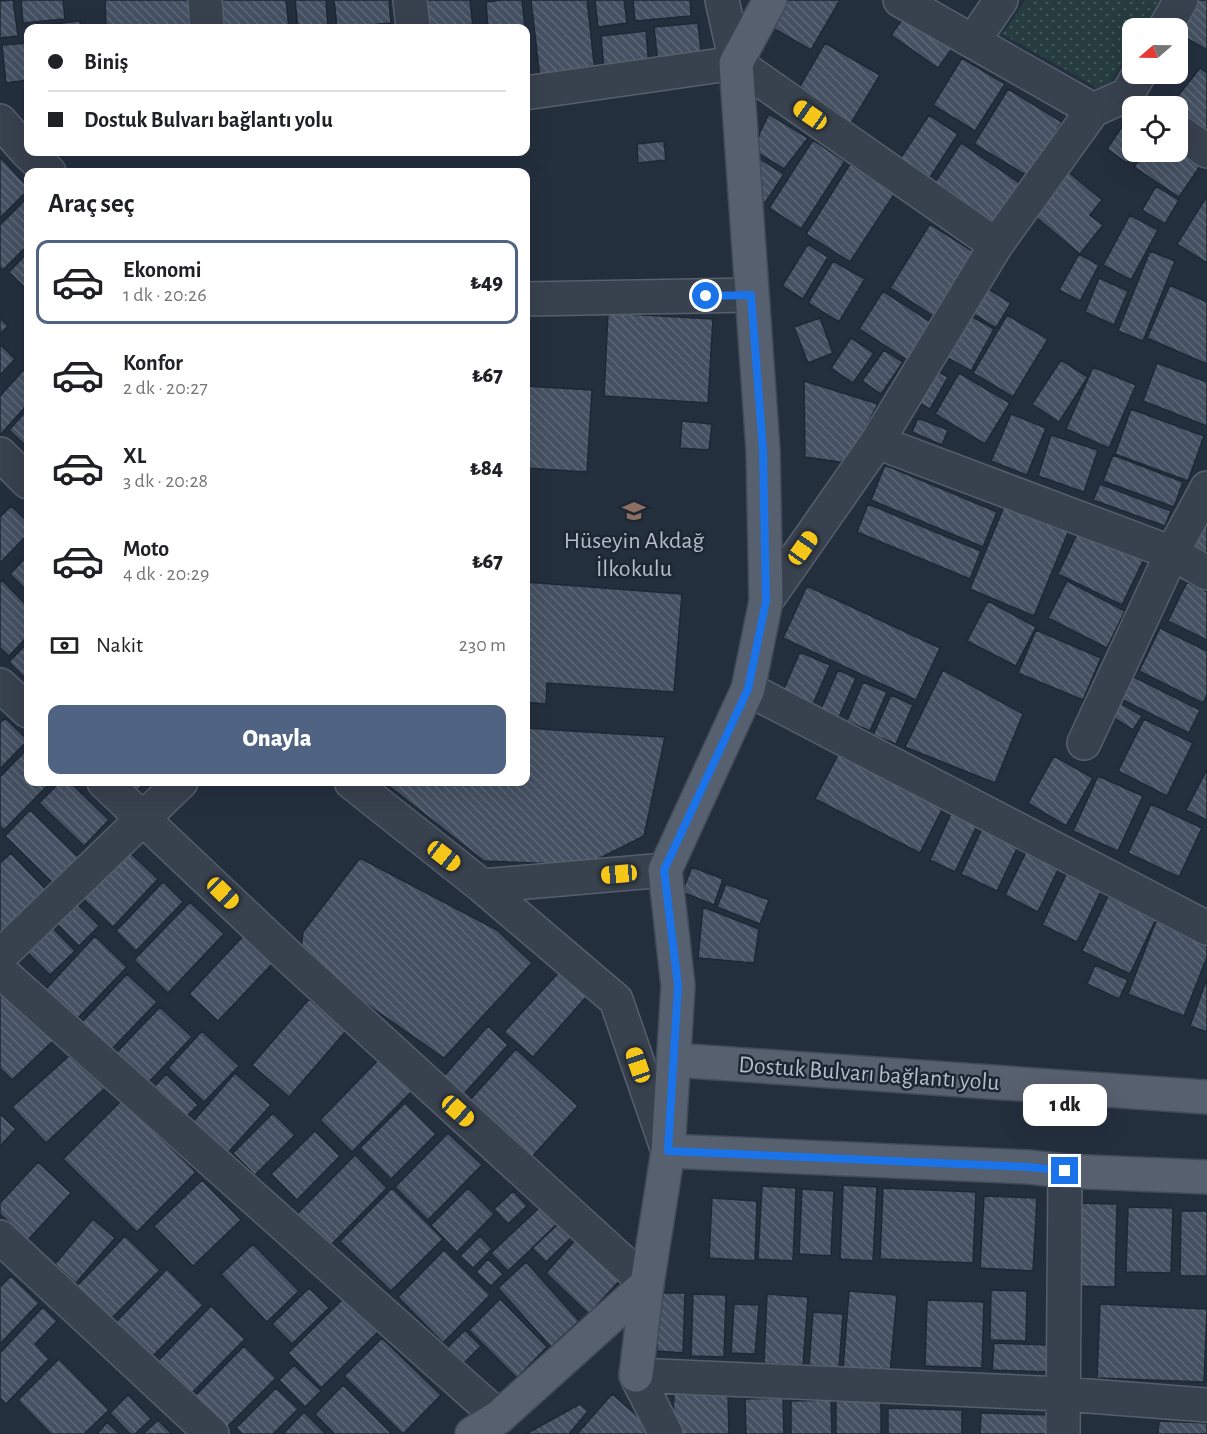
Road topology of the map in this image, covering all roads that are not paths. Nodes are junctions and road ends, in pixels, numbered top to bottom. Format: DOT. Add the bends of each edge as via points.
graph roads {
  1 [pos="205,0"];
  2 [pos="410,0"];
  3 [pos="722,0"];
  4 [pos="770,0"];
  5 [pos="900,0"];
  6 [pos="1001,0"];
  7 [pos="1181,0"];
  8 [pos="1171,18"];
  9 [pos="207,24"];
  10 [pos="413,24"];
  11 [pos="974,40"];
  12 [pos="736,63"];
  13 [pos="530,92"];
  14 [pos="1136,92"];
  15 [pos="1093,110"];
  16 [pos="0,121"];
  17 [pos="1188,137"];
  18 [pos="24,146"];
  19 [pos="1207,151"];
  20 [pos="996,245"];
  21 [pos="751,295"];
  22 [pos="530,299"];
  23 [pos="877,442"];
  24 [pos="0,454"];
  25 [pos="24,478"];
  26 [pos="1207,488"];
  27 [pos="1172,553"];
  28 [pos="1207,573"];
  29 [pos="766,601"];
  30 [pos="0,685"];
  31 [pos="748,689"];
  32 [pos="24,707"];
  33 [pos="1084,743"];
  34 [pos="108,786"];
  35 [pos="177,786"];
  36 [pos="356,786"];
  37 [pos="144,818"];
  38 [pos="664,870"];
  39 [pos="482,886"];
  40 [pos="1207,928"];
  41 [pos="0,956"];
  42 [pos="0,971"];
  43 [pos="674,1060"];
  44 [pos="1207,1097"];
  45 [pos="668,1151"];
  46 [pos="1065,1171"];
  47 [pos="1207,1177"];
  48 [pos="0,1237"];
  49 [pos="647,1284"];
  50 [pos="636,1375"];
  51 [pos="1063,1394"];
  52 [pos="1207,1405"];
  53 [pos="499,1417"];
  54 [pos="212,1434"];
  55 [pos="472,1434"];
  56 [pos="666,1434"];
  57 [pos="1063,1434"];
  1 -- 9 [label="street"];
  2 -- 10 [label="street"];
  3 -- 12 [label="street"];
  4 -- 12 [label="main road"];
  5 -- 11 [label="street"];
  6 -- 11 [label="street"];
  7 -- 8 [label="street"];
  11 -- 15 [label="street"];
  12 -- 13 [label="street"];
  12 -- 20 [label="street"];
  12 -- 21 [label="main road"];
  14 -- 15 [label="street"];
  15 -- 20 [label="street"];
  16 -- 18 [label="street"];
  17 -- 19 [label="street"];
  20 -- 23 [label="street"];
  21 -- 22 [label="street"];
  21 -- 29 [label="main road" via="763,450"];
  23 -- 27 [label="street"];
  23 -- 29 [label="street"];
  24 -- 25 [label="street"];
  26 -- 27 [label="street"];
  27 -- 28 [label="street"];
  27 -- 33 [label="street"];
  29 -- 31 [label="main road"];
  30 -- 32 [label="street"];
  31 -- 38 [label="main road"];
  31 -- 40 [label="street"];
  34 -- 37 [label="street"];
  35 -- 37 [label="street"];
  36 -- 39 [label="street"];
  37 -- 41 [label="street"];
  37 -- 49 [label="street" via="286,954"];
  38 -- 39 [label="street"];
  38 -- 43 [label="main road" via="678,986"];
  39 -- 45 [label="street" via="616,1000"];
  42 -- 53 [label="street"];
  43 -- 44 [label="main road, Dostuk Bulvarı bağlantı yolu"];
  43 -- 45 [label="main road"];
  45 -- 46 [label="main road"];
  45 -- 49 [label="main road"];
  46 -- 47 [label="main road"];
  46 -- 51 [label="street"];
  48 -- 54 [label="street"];
  49 -- 50 [label="main road"];
  49 -- 53 [label="main road"];
  50 -- 51 [label="street"];
  50 -- 56 [label="street"];
  51 -- 52 [label="street"];
  51 -- 57 [label="street"];
  53 -- 55 [label="main road"];
}
